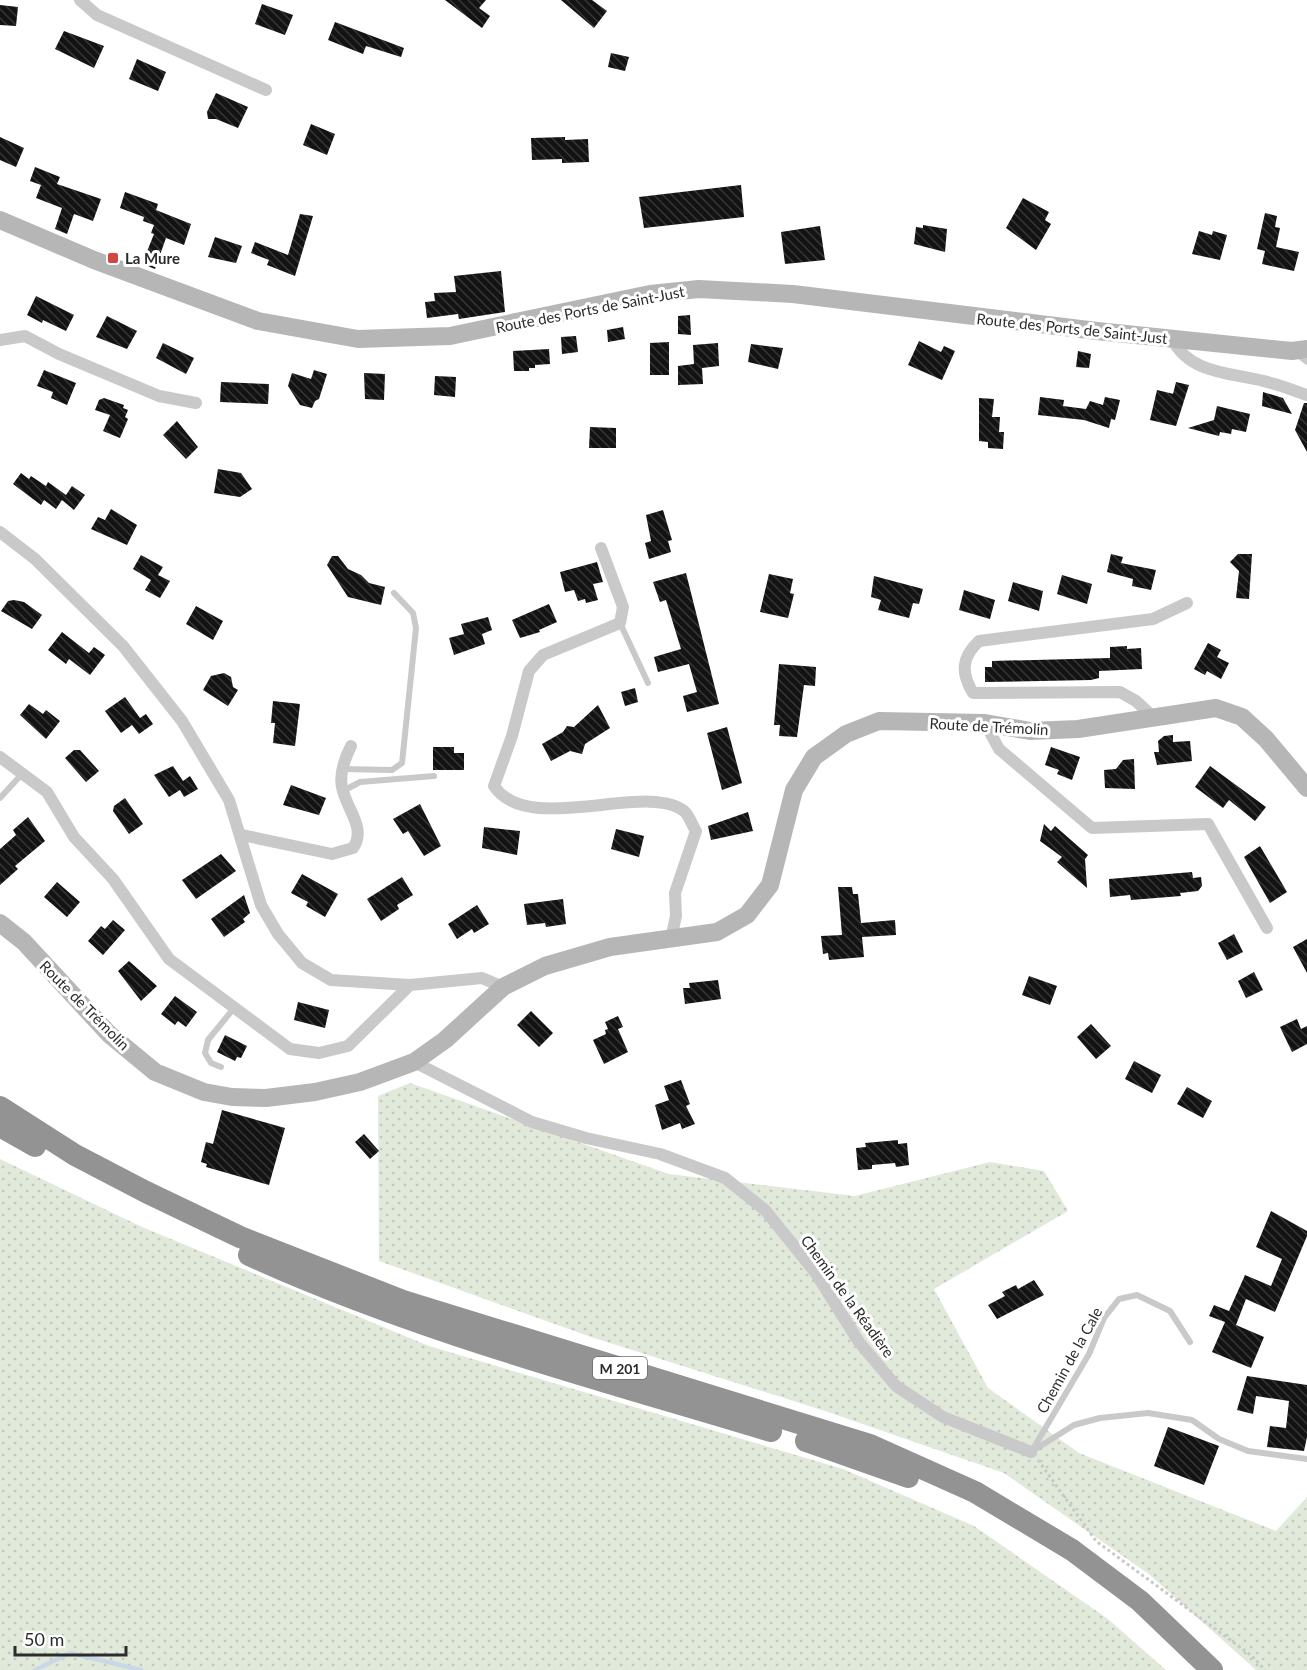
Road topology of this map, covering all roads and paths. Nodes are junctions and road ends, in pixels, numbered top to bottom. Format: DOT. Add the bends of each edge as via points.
graph roads {
  1 [pos="80,0"];
  2 [pos="267,90"];
  3 [pos="0,220"];
  4 [pos="1172,339"];
  5 [pos="0,340"];
  6 [pos="1302,354"];
  7 [pos="1307,395"];
  8 [pos="196,403"];
  9 [pos="2,536"];
  10 [pos="601,548"];
  11 [pos="394,593"];
  12 [pos="1187,603"];
  13 [pos="620,623"];
  14 [pos="648,683"];
  15 [pos="1152,716"];
  16 [pos="985,723"];
  17 [pos="351,746"];
  18 [pos="0,757"];
  19 [pos="343,769"];
  20 [pos="23,774"];
  21 [pos="434,776"];
  22 [pos="1307,788"];
  23 [pos="343,791"];
  24 [pos="0,798"];
  25 [pos="242,835"];
  26 [pos="0,923"];
  27 [pos="1267,928"];
  28 [pos="671,939"];
  29 [pos="410,985"];
  30 [pos="503,987"];
  31 [pos="234,1008"];
  32 [pos="414,1062"];
  33 [pos="221,1067"];
  34 [pos="0,1107"];
  35 [pos="0,1126"];
  36 [pos="1190,1342"];
  37 [pos="1031,1452"];
  38 [pos="1307,1459"];
  39 [pos="1195,1670"];
  40 [pos="1212,1670"];
  41 [pos="1265,1670"];
  1 -- 2 [label="street" via="97,15"];
  3 -- 4 [label="street, Route des Ports de Saint-Just" via="258,321 358,339 450,336 650,294 699,289 793,294"];
  4 -- 6 [label="street, Route des Ports de Saint-Just"];
  4 -- 7 [label="street" via="1190,362"];
  5 -- 8 [label="street" via="25,336 159,396"];
  9 -- 25 [label="street" via="35,559 123,646 208,761"];
  10 -- 13 [label="street" via="623,607"];
  11 -- 19 [label="lane" via="413,613 416,628 402,763 392,770"];
  12 -- 15 [label="street" via="1153,619 979,641 964,661 964,678 973,693 1120,692"];
  13 -- 14 [label="lane"];
  13 -- 28 [label="street" via="543,654 529,671 494,786 501,795 529,805 559,809 667,803 685,812 696,831 675,893"];
  15 -- 16 [label="street, Route de Trémolin" via="1078,729 1030,731"];
  15 -- 22 [label="street, Route de Trémolin" via="1216,708 1242,717"];
  16 -- 27 [label="street" via="999,749 1092,828 1208,824"];
  16 -- 28 [label="street, Route de Trémolin" via="879,721 846,734 814,757 794,790 770,885 747,915 717,932"];
  17 -- 19 [label="street"];
  18 -- 20 [label="street"];
  19 -- 23 [label="street"];
  20 -- 24 [label="lane"];
  20 -- 31 [label="street" via="47,792 74,837 113,879 168,959"];
  21 -- 23 [label="lane" via="360,782"];
  23 -- 25 [label="street" via="358,829 359,840 353,848 332,854"];
  25 -- 29 [label="street" via="261,905 302,963 331,980"];
  26 -- 32 [label="street, Route de Trémolin" via="24,942 109,1034 155,1072 204,1092 266,1098 315,1092 360,1082"];
  28 -- 30 [label="street, Route de Trémolin" via="610,947 545,966"];
  29 -- 30 [label="street" via="482,978"];
  29 -- 31 [label="street" via="348,1046 319,1053 290,1049"];
  30 -- 32 [label="street, Route de Trémolin" via="445,1040"];
  31 -- 33 [label="lane" via="208,1040 205,1053 211,1063"];
  32 -- 37 [label="street, Chemin de la Réadière" via="532,1122 660,1154 725,1178 765,1210 815,1272 859,1342 896,1386 943,1417"];
  34 -- 40 [label="highway, M 201" via="75,1155 146,1192 240,1236 402,1301 870,1445 975,1492 1072,1550 1123,1588"];
  35 -- 39 [label="highway, M 201" via="181,1225 309,1282 475,1341 803,1440 917,1481 982,1512 1049,1553 1142,1620"];
  36 -- 37 [label="lane, Chemin de la Cale" via="1170,1311 1137,1295 1119,1299 1104,1318 1089,1354"];
  37 -- 38 [label="lane" via="1074,1425 1148,1413 1192,1420 1219,1439 1248,1451"];
  37 -- 41 [label="path" via="1096,1541 1252,1656"];
}
